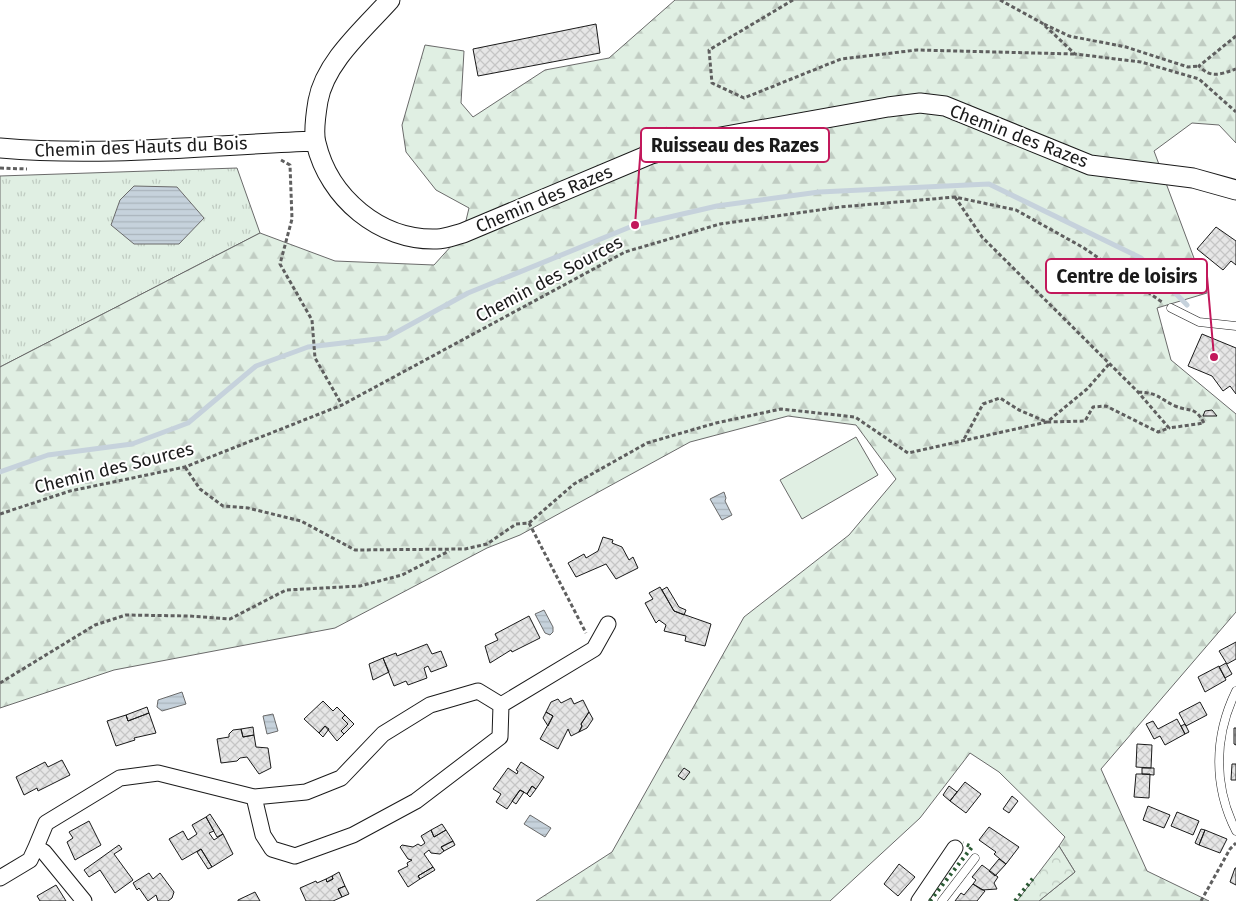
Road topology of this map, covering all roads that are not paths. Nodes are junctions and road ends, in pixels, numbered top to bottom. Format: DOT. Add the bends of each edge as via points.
graph roads {
  1 [pos="390,0"];
  2 [pos="315,141"];
  3 [pos="0,148"];
  4 [pos="1236,190"];
  5 [pos="1171,308"];
  6 [pos="1236,326"];
  7 [pos="608,624"];
  8 [pos="1236,690"];
  9 [pos="501,705"];
  10 [pos="254,797"];
  11 [pos="1236,831"];
  12 [pos="36,847"];
  13 [pos="955,848"];
  14 [pos="975,858"];
  15 [pos="0,878"];
  16 [pos="84,901"];
  17 [pos="919,901"];
  18 [pos="942,901"];
  1 -- 2 [label="street, Chemin des Razes" via="328,74 318,100"];
  2 -- 3 [label="street, Chemin des Hauts du Bois" via="185,148 29,151"];
  2 -- 4 [label="street, Chemin des Razes" via="326,172 343,197 362,216 388,230 438,240 463,233 651,154 704,140 920,103 945,106 1090,165 1193,178"];
  5 -- 6 [label="lane" via="1200,322"];
  7 -- 9 [label="street" via="594,649"];
  8 -- 11 [label="lane" via="1220,736 1221,786 1226,811"];
  9 -- 10 [label="street" via="478,691 430,705 383,734 341,778 306,792"];
  9 -- 10 [label="street" via="500,737 416,801 353,835 295,856 272,849 263,835"];
  10 -- 12 [label="street" via="158,772 120,778 46,823"];
  12 -- 15 [label="street" via="30,860"];
  12 -- 16 [label="street" via="44,852"];
  13 -- 17 [label="street"];
  14 -- 18 [label="lane"];
}
